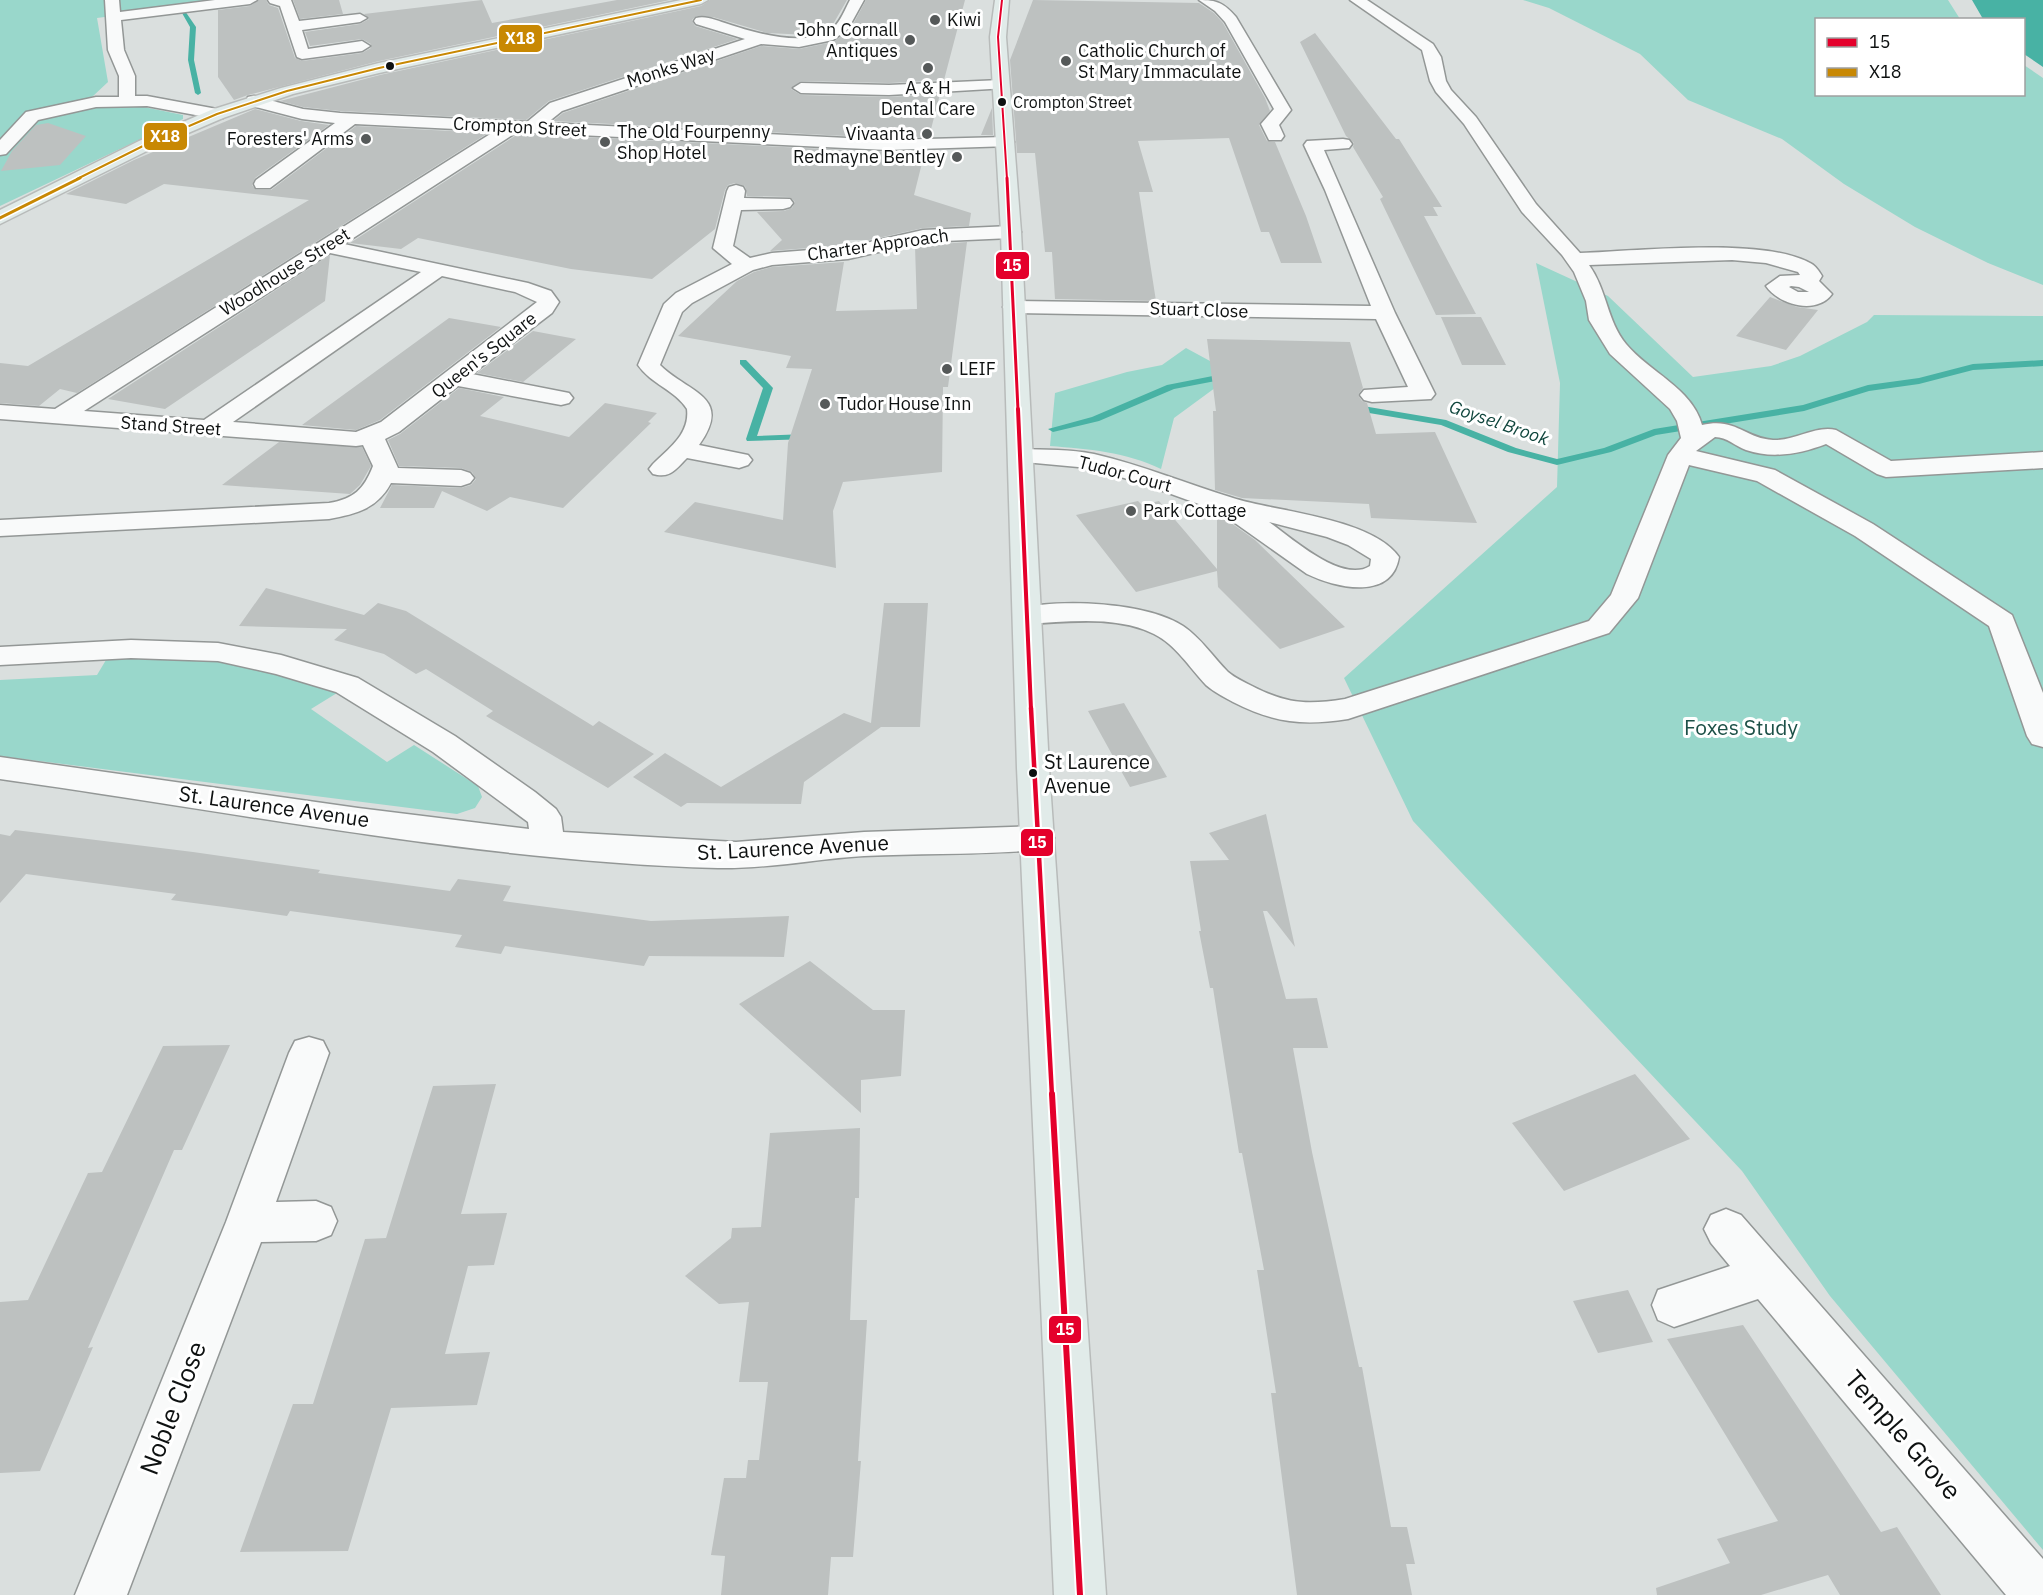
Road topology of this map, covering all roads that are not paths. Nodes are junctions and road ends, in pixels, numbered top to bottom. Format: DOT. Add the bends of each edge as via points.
graph roads {
  1 [pos="250,0"];
  2 [pos="701,0"];
  3 [pos="857,0"];
  4 [pos="1002,0"];
  5 [pos="1206,0"];
  6 [pos="1357,0"];
  7 [pos="112,9"];
  8 [pos="290,14"];
  9 [pos="701,21"];
  10 [pos="760,39"];
  11 [pos="1001,85"];
  12 [pos="801,88"];
  13 [pos="127,100"];
  14 [pos="254,101"];
  15 [pos="217,114"];
  16 [pos="32,116"];
  17 [pos="8,117"];
  18 [pos="352,118"];
  19 [pos="521,127"];
  20 [pos="1275,136"];
  21 [pos="1005,142"];
  22 [pos="1343,144"];
  23 [pos="0,150"];
  24 [pos="263,184"];
  25 [pos="783,204"];
  26 [pos="0,218"];
  27 [pos="1011,232"];
  28 [pos="327,246"];
  29 [pos="1575,259"];
  30 [pos="746,265"];
  31 [pos="439,270"];
  32 [pos="1807,283"];
  33 [pos="1014,307"];
  34 [pos="1384,313"];
  35 [pos="454,378"];
  36 [pos="1372,395"];
  37 [pos="561,398"];
  38 [pos="0,412"];
  39 [pos="57,418"];
  40 [pos="207,429"];
  41 [pos="371,436"];
  42 [pos="1687,438"];
  43 [pos="342,440"];
  44 [pos="681,449"];
  45 [pos="1021,456"];
  46 [pos="739,460"];
  47 [pos="2043,460"];
  48 [pos="662,469"];
  49 [pos="383,475"];
  50 [pos="461,478"];
  51 [pos="1227,505"];
  52 [pos="0,528"];
  53 [pos="1027,615"];
  54 [pos="0,656"];
  55 [pos="2043,736"];
  56 [pos="0,768"];
  57 [pos="1037,838"];
  58 [pos="548,843"];
  59 [pos="309,1053"];
  60 [pos="316,1221"];
  61 [pos="247,1222"];
  62 [pos="1726,1229"];
  63 [pos="1765,1276"];
  64 [pos="1674,1305"];
  65 [pos="101,1595"];
  66 [pos="1080,1595"];
  67 [pos="2040,1595"];
  1 -- 7 [label="street" via="154,12"];
  2 -- 14 [label="main road" via="379,68"];
  3 -- 10 [label="street" via="835,33 798,41"];
  4 -- 11 [label="main road" via="998,31"];
  5 -- 20 [label="street" via="1231,20 1283,110 1270,123"];
  6 -- 29 [label="street" via="1428,47 1444,92 1470,121 1529,208"];
  7 -- 13 [label="street" via="116,50 127,76"];
  8 -- 8 [label="street" via="360,26"];
  9 -- 10 [label="street, Monks Way"];
  10 -- 19 [label="street, Monks Way" via="565,104"];
  11 -- 12 [label="street" via="889,90"];
  11 -- 21 [label="main road"];
  13 -- 15 [label="street"];
  13 -- 16 [label="street" via="96,102"];
  14 -- 15 [label="main road"];
  14 -- 18 [label="street, Crompton Street" via="302,114"];
  15 -- 26 [label="main road" via="145,145"];
  16 -- 17 [label="street"];
  16 -- 23 [label="street"];
  18 -- 19 [label="street, Crompton Street"];
  18 -- 24 [label="street"];
  19 -- 21 [label="street, Crompton Street" via="887,145"];
  19 -- 28 [label="street, Woodhouse Street"];
  21 -- 27 [label="main road"];
  22 -- 34 [label="street" via="1313,145"];
  25 -- 30 [label="street" via="735,198 723,248"];
  27 -- 30 [label="street, Charter Approach" via="923,236 848,253"];
  27 -- 33 [label="main road"];
  28 -- 31 [label="street, Queen's Square"];
  28 -- 39 [label="street, Woodhouse Street"];
  29 -- 32 [label="street" via="1732,254 1774,257 1805,268 1812,276"];
  29 -- 42 [label="street" via="1597,301 1600,320 1618,349 1680,405"];
  30 -- 44 [label="street, Charter Approach" via="693,292 672,309 650,360 652,371 693,398 700,409 701,423"];
  31 -- 35 [label="street, Queen's Square" via="521,287 548,302"];
  31 -- 40 [label="street"];
  33 -- 34 [label="street, Stuart Close"];
  33 -- 45 [label="main road"];
  34 -- 36 [label="street" via="1424,394"];
  35 -- 37 [label="street"];
  35 -- 41 [label="street, Queen's Square" via="390,427"];
  38 -- 39 [label="street, Stand Street"];
  39 -- 40 [label="street, Stand Street"];
  40 -- 43 [label="street, Stand Street"];
  41 -- 43 [label="street, Queen's Square"];
  41 -- 49 [label="street" via="386,466"];
  42 -- 47 [label="street" via="1721,430 1755,445 1798,447 1827,435 1887,468"];
  42 -- 53 [label="street" via="1624,598 1599,627 1348,709 1293,714 1265,706 1218,680 1182,638 1154,623 1104,615"];
  42 -- 55 [label="street" via="1766,475 1864,530 2002,621"];
  44 -- 46 [label="street"];
  44 -- 48 [label="street, Charter Approach"];
  45 -- 51 [label="street, Tudor Court" via="1091,461"];
  45 -- 53 [label="main road"];
  49 -- 50 [label="street"];
  49 -- 52 [label="street" via="367,500 329,511"];
  51 -- 51 [label="street, Tudor Court" via="1351,536 1381,552 1385,557 1383,570 1366,578 1333,576"];
  53 -- 57 [label="main road"];
  54 -- 58 [label="street" via="131,649 218,652 282,665 347,685 444,744 524,800 543,817"];
  56 -- 58 [label="street, St. Laurence Avenue"];
  57 -- 58 [label="street, St. Laurence Avenue" via="865,844 721,855"];
  57 -- 66 [label="main road"];
  59 -- 61 [label="street, Noble Close"];
  60 -- 61 [label="street"];
  61 -- 65 [label="street, Noble Close"];
  62 -- 63 [label="street, Temple Grove"];
  63 -- 64 [label="street"];
  63 -- 67 [label="street, Temple Grove"];
}
